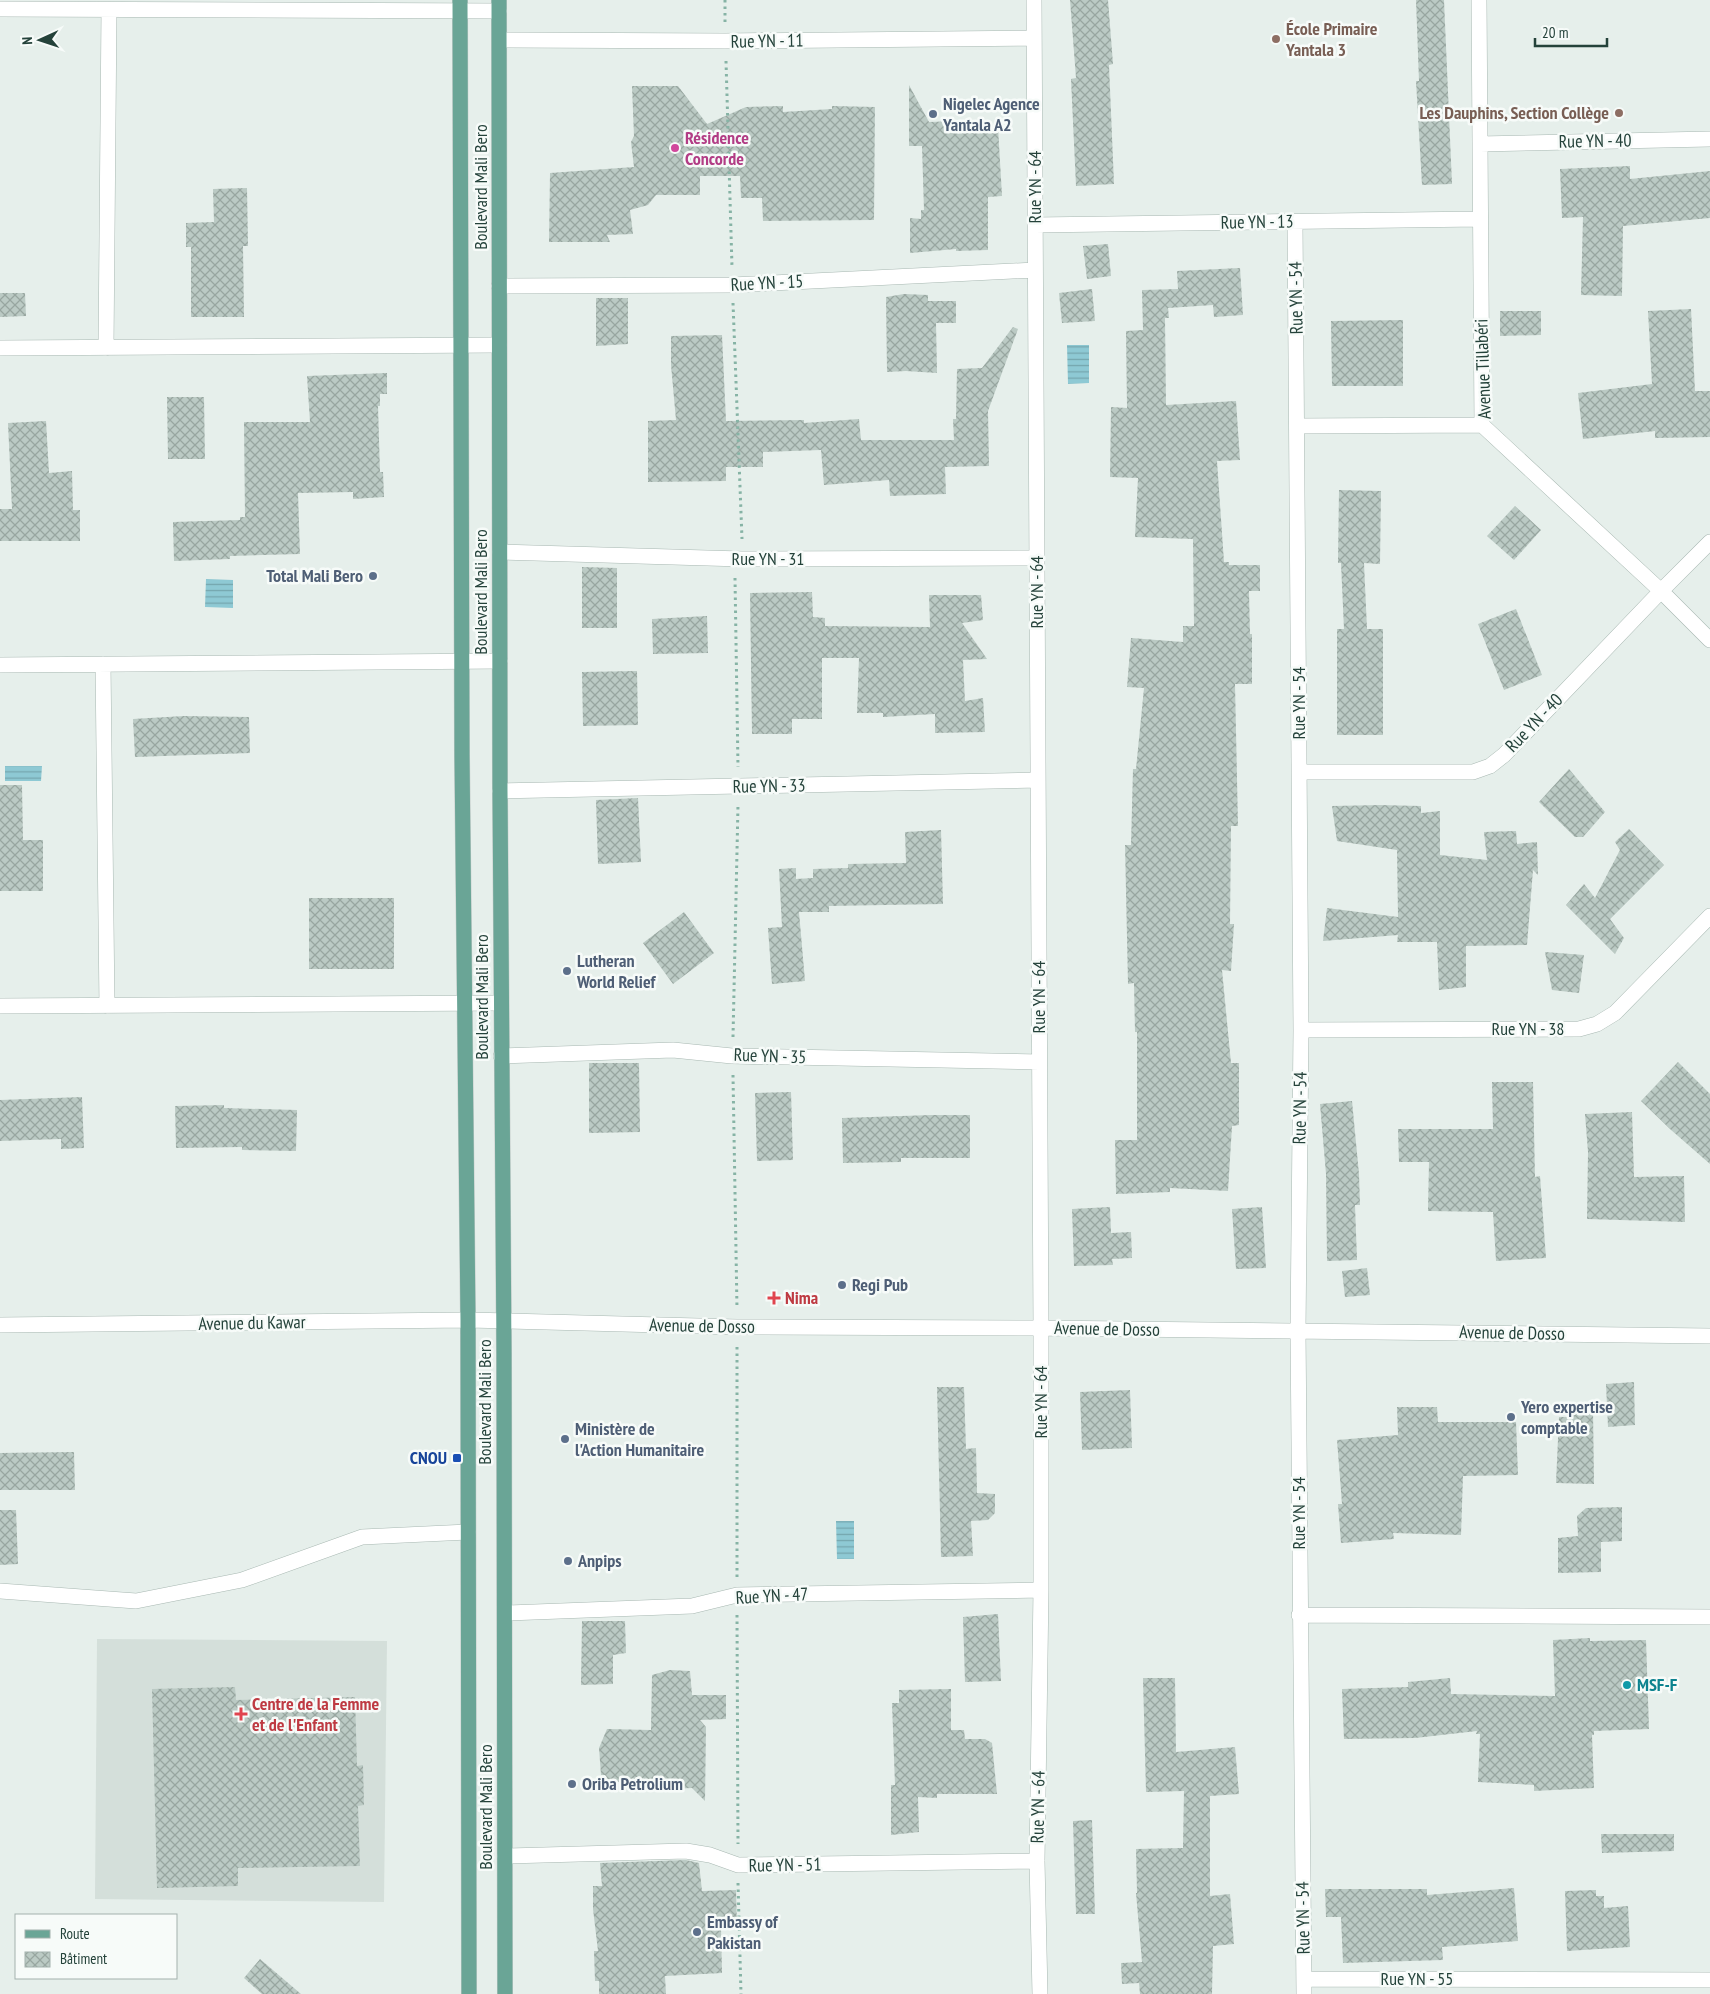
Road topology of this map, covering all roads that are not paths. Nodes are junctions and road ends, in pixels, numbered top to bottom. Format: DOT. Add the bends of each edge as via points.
graph roads {
  1 [pos="1034,0"];
  2 [pos="1478,0"];
  3 [pos="460,5"];
  4 [pos="499,6"];
  5 [pos="0,9"];
  6 [pos="109,10"];
  7 [pos="1034,38"];
  8 [pos="500,40"];
  9 [pos="1710,139"];
  10 [pos="1480,144"];
  11 [pos="1480,219"];
  12 [pos="1295,222"];
  13 [pos="1035,225"];
  14 [pos="1035,270"];
  15 [pos="499,286"];
  16 [pos="461,345"];
  17 [pos="499,345"];
  18 [pos="0,348"];
  19 [pos="106,348"];
  20 [pos="1482,425"];
  21 [pos="1297,426"];
  22 [pos="1710,542"];
  23 [pos="500,552"];
  24 [pos="1037,558"];
  25 [pos="1661,591"];
  26 [pos="1710,640"];
  27 [pos="462,661"];
  28 [pos="500,661"];
  29 [pos="104,664"];
  30 [pos="0,665"];
  31 [pos="1300,772"];
  32 [pos="1038,780"];
  33 [pos="500,791"];
  34 [pos="1710,916"];
  35 [pos="464,1002"];
  36 [pos="500,1003"];
  37 [pos="0,1006"];
  38 [pos="107,1006"];
  39 [pos="1301,1030"];
  40 [pos="501,1056"];
  41 [pos="1039,1062"];
  42 [pos="468,1320"];
  43 [pos="503,1321"];
  44 [pos="0,1326"];
  45 [pos="1041,1328"];
  46 [pos="1298,1331"];
  47 [pos="1710,1336"];
  48 [pos="468,1532"];
  49 [pos="1041,1590"];
  50 [pos="0,1591"];
  51 [pos="505,1613"];
  52 [pos="1299,1615"];
  53 [pos="1710,1617"];
  54 [pos="505,1856"];
  55 [pos="1037,1861"];
  56 [pos="1710,1980"];
  57 [pos="1423,1986"];
  58 [pos="1304,1987"];
  59 [pos="469,1994"];
  60 [pos="506,1994"];
  61 [pos="1040,1994"];
  1 -- 7 [label="street, Rue YN - 64"];
  2 -- 10 [label="street, Avenue Tillabéri"];
  3 -- 4 [label="street"];
  3 -- 6 [label="street"];
  3 -- 16 [label="main road, Boulevard Mali Bero"];
  4 -- 8 [label="main road, Boulevard Mali Bero"];
  5 -- 6 [label="street"];
  6 -- 19 [label="street"];
  7 -- 8 [label="street, Rue YN - 11"];
  7 -- 13 [label="street, Rue YN - 64"];
  8 -- 15 [label="main road, Boulevard Mali Bero"];
  9 -- 10 [label="street, Rue YN - 40"];
  10 -- 11 [label="street, Avenue Tillabéri"];
  11 -- 12 [label="street, Rue YN - 13"];
  11 -- 20 [label="street, Avenue Tillabéri"];
  12 -- 13 [label="street, Rue YN - 13"];
  12 -- 21 [label="street, Rue YN - 54"];
  13 -- 14 [label="street, Rue YN - 64"];
  14 -- 15 [label="street, Rue YN - 15" via="732,285"];
  14 -- 24 [label="street, Rue YN - 64"];
  15 -- 17 [label="main road, Boulevard Mali Bero"];
  16 -- 17 [label="street"];
  16 -- 19 [label="street"];
  16 -- 27 [label="main road, Boulevard Mali Bero"];
  17 -- 23 [label="main road, Boulevard Mali Bero"];
  18 -- 19 [label="street"];
  20 -- 21 [label="street"];
  20 -- 25 [label="street, Avenue Tillabéri"];
  21 -- 31 [label="street, Rue YN - 54"];
  22 -- 25 [label="street, Rue YN - 40"];
  23 -- 24 [label="street, Rue YN - 31" via="742,560"];
  23 -- 28 [label="main road, Boulevard Mali Bero"];
  24 -- 32 [label="street, Rue YN - 64"];
  25 -- 26 [label="street, Avenue Tillabéri"];
  25 -- 31 [label="street, Rue YN - 40" via="1490,766 1473,772"];
  27 -- 28 [label="street"];
  27 -- 29 [label="street"];
  27 -- 35 [label="main road, Boulevard Mali Bero"];
  28 -- 33 [label="main road, Boulevard Mali Bero"];
  29 -- 30 [label="street"];
  29 -- 38 [label="street"];
  31 -- 39 [label="street, Rue YN - 54"];
  32 -- 33 [label="street, Rue YN - 33"];
  32 -- 41 [label="street, Rue YN - 64"];
  33 -- 36 [label="main road, Boulevard Mali Bero"];
  34 -- 39 [label="street, Rue YN - 38" via="1615,1013 1588,1027"];
  35 -- 36 [label="street"];
  35 -- 38 [label="street"];
  35 -- 42 [label="main road, Boulevard Mali Bero"];
  36 -- 40 [label="main road, Boulevard Mali Bero"];
  37 -- 38 [label="street"];
  39 -- 46 [label="street, Rue YN - 54"];
  40 -- 41 [label="street, Rue YN - 35" via="672,1050 732,1056"];
  40 -- 43 [label="main road, Boulevard Mali Bero"];
  41 -- 45 [label="street, Rue YN - 64"];
  42 -- 43 [label="street, Avenue du Kawar"];
  42 -- 44 [label="street, Avenue du Kawar"];
  42 -- 48 [label="main road, Boulevard Mali Bero"];
  43 -- 45 [label="street, Avenue de Dosso" via="737,1327"];
  43 -- 51 [label="main road, Boulevard Mali Bero"];
  45 -- 46 [label="street, Avenue de Dosso"];
  45 -- 49 [label="street, Rue YN - 64"];
  46 -- 47 [label="street, Avenue de Dosso"];
  46 -- 52 [label="street, Rue YN - 54"];
  48 -- 50 [label="street" via="362,1537 242,1580 136,1602"];
  48 -- 59 [label="main road, Boulevard Mali Bero"];
  49 -- 51 [label="street, Rue YN - 47" via="737,1595 692,1606"];
  49 -- 55 [label="street, Rue YN - 64"];
  51 -- 54 [label="main road, Boulevard Mali Bero"];
  52 -- 53 [label="street"];
  52 -- 58 [label="street, Rue YN - 54"];
  54 -- 55 [label="street, Rue YN - 51" via="686,1851 738,1865"];
  54 -- 60 [label="main road, Boulevard Mali Bero"];
  55 -- 61 [label="street, Rue YN - 64"];
  56 -- 57 [label="street, Rue YN - 55"];
  57 -- 58 [label="street, Rue YN - 55"];
}
